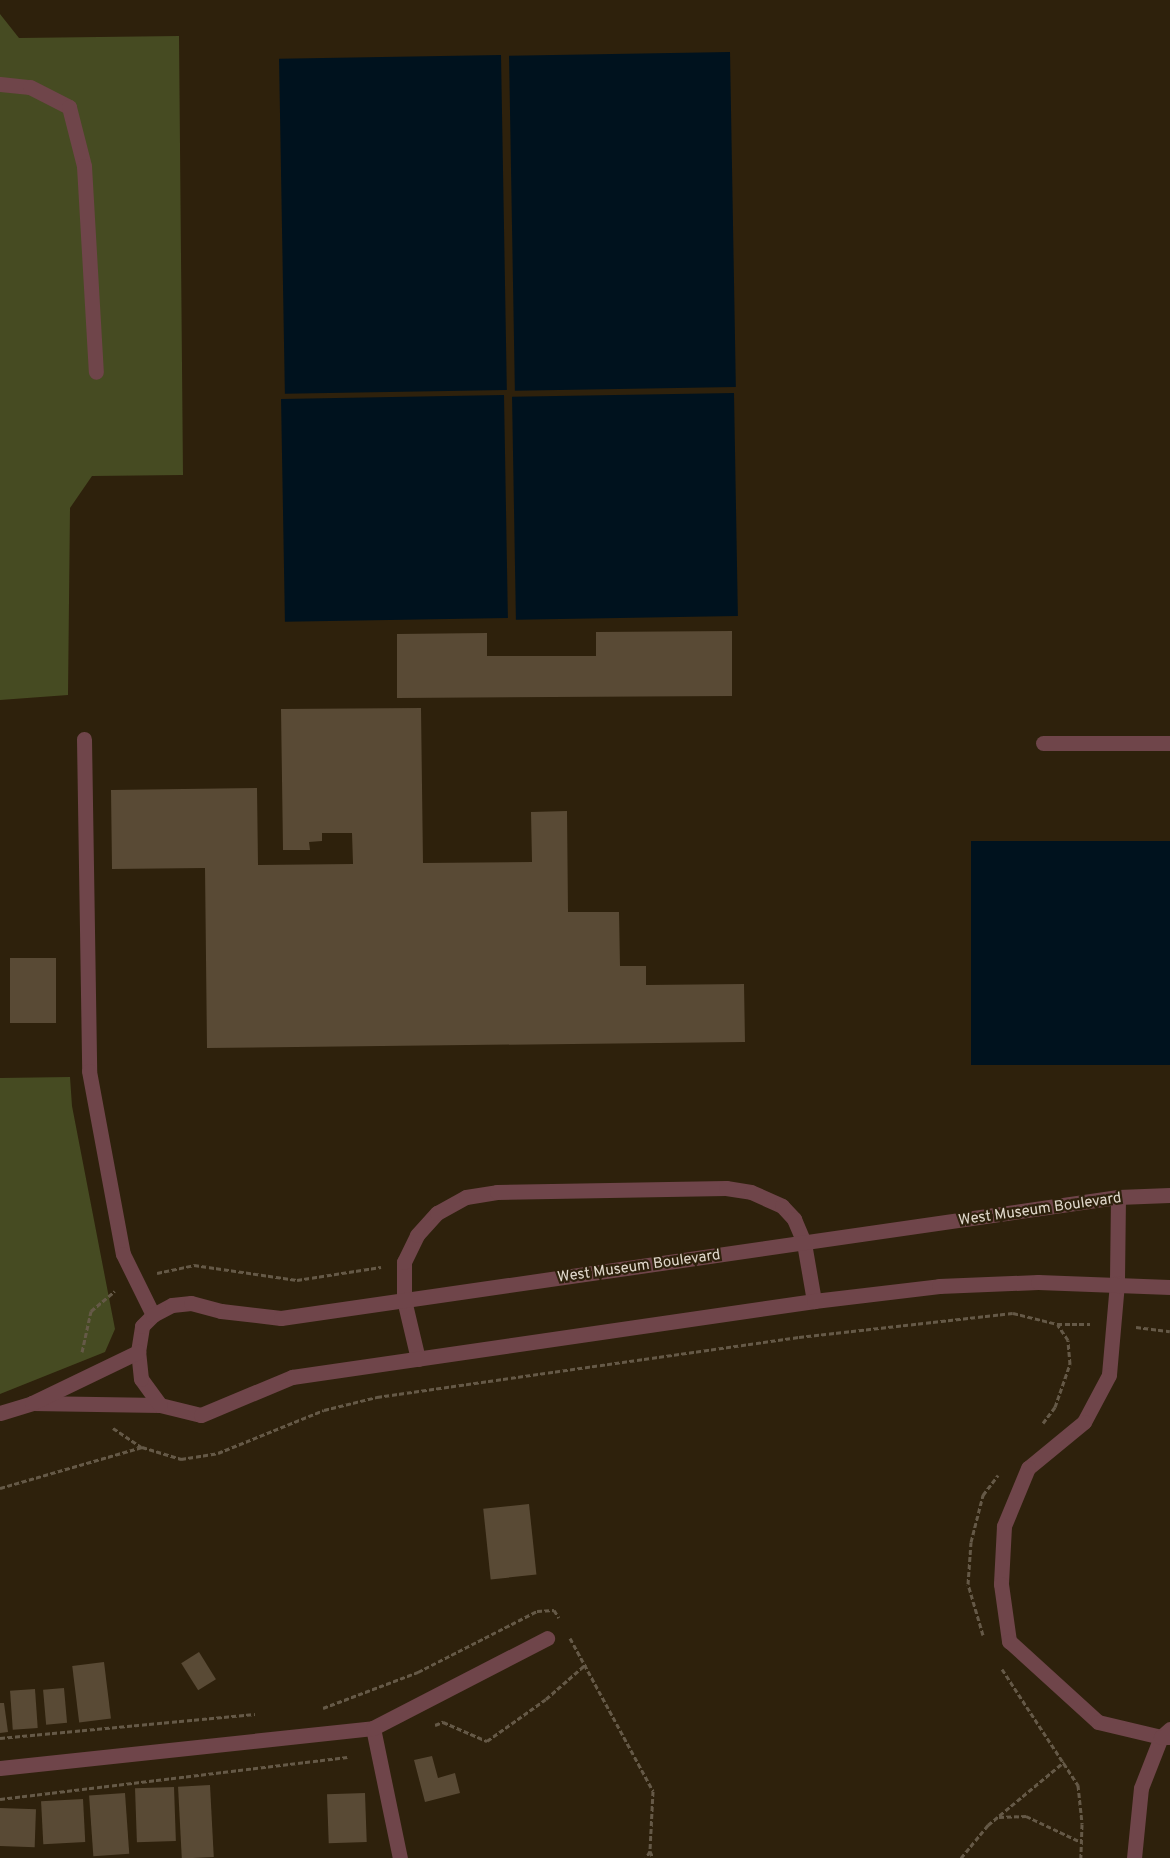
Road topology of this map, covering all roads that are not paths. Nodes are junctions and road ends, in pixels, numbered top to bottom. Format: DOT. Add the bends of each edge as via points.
graph roads {
  1 [pos="0,84"];
  2 [pos="96,372"];
  3 [pos="84,740"];
  4 [pos="1042,743"];
  5 [pos="1170,743"];
  6 [pos="1170,1195"];
  7 [pos="1118,1197"];
  8 [pos="804,1243"];
  9 [pos="1117,1283"];
  10 [pos="1170,1288"];
  11 [pos="404,1300"];
  12 [pos="814,1301"];
  13 [pos="153,1314"];
  14 [pos="138,1352"];
  15 [pos="418,1359"];
  16 [pos="32,1403"];
  17 [pos="160,1405"];
  18 [pos="0,1413"];
  19 [pos="547,1638"];
  20 [pos="373,1728"];
  21 [pos="1167,1734"];
  22 [pos="0,1768"];
  23 [pos="400,1858"];
  24 [pos="1134,1858"];
  1 -- 2 [label="street" via="30,87 68,107 84,166"];
  3 -- 13 [label="street" via="89,1071 123,1254"];
  4 -- 5 [label="street"];
  6 -- 7 [label="street, West Museum Boulevard"];
  7 -- 8 [label="street, West Museum Boulevard"];
  7 -- 9 [label="street"];
  8 -- 11 [label="street, West Museum Boulevard"];
  8 -- 11 [label="street" via="794,1219 782,1206 750,1192 726,1188 497,1192 458,1201 437,1213 417,1235 404,1262"];
  8 -- 12 [label="street"];
  9 -- 10 [label="street"];
  9 -- 12 [label="street" via="939,1286"];
  9 -- 21 [label="street" via="1109,1375 1084,1422 1028,1468 1004,1526 1001,1584 1009,1641 1098,1722"];
  11 -- 13 [label="street, West Museum Boulevard" via="280,1318 221,1311 190,1303 172,1305"];
  11 -- 15 [label="street"];
  12 -- 15 [label="street"];
  13 -- 14 [label="street" via="142,1326"];
  14 -- 16 [label="street"];
  14 -- 17 [label="street" via="141,1379"];
  15 -- 17 [label="street" via="292,1377 201,1415"];
  16 -- 17 [label="street"];
  16 -- 18 [label="street"];
  19 -- 20 [label="street"];
  20 -- 22 [label="street"];
  20 -- 23 [label="street"];
  21 -- 24 [label="street" via="1141,1788"];
}
